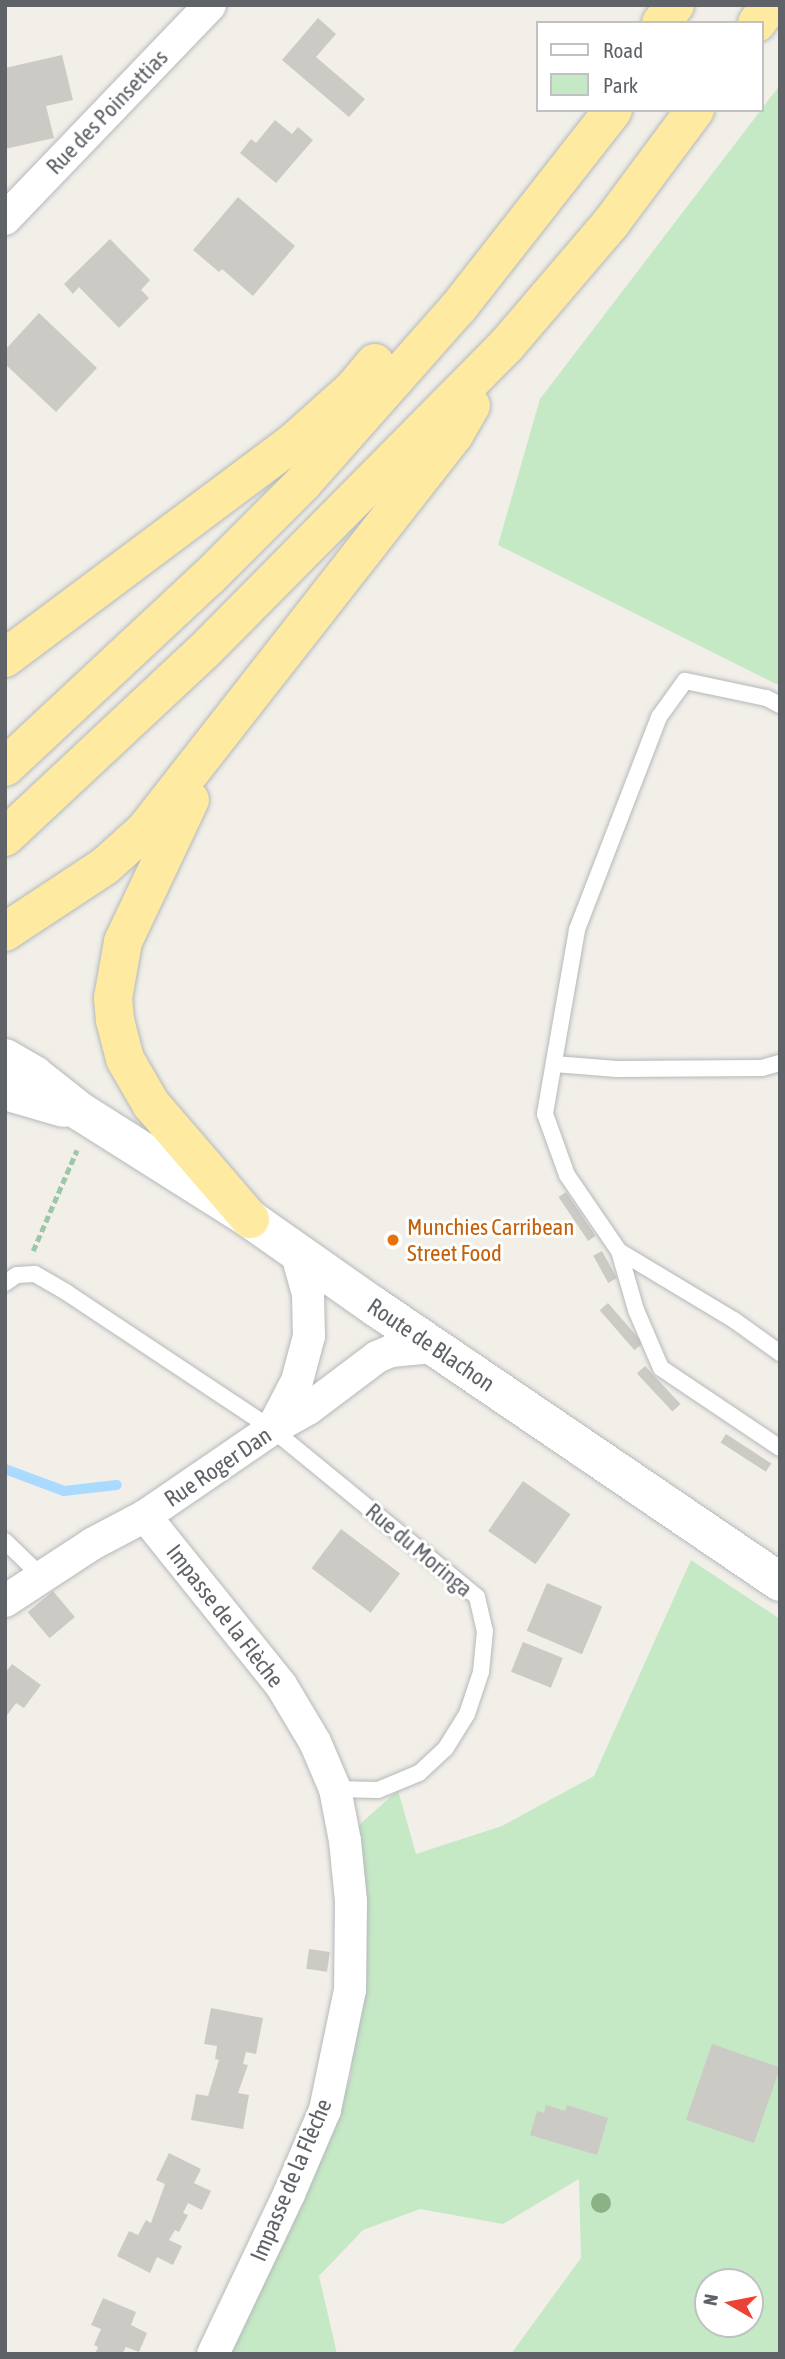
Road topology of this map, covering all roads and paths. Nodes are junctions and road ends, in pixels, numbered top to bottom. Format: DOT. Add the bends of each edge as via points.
graph roads {
  1 [pos="209,5"];
  2 [pos="675,5"];
  3 [pos="690,5"];
  4 [pos="769,5"];
  5 [pos="663,21"];
  6 [pos="678,21"];
  7 [pos="758,21"];
  8 [pos="588,112"];
  9 [pos="611,112"];
  10 [pos="694,112"];
  11 [pos="6,217"];
  12 [pos="506,346"];
  13 [pos="5,658"];
  14 [pos="780,705"];
  15 [pos="230,719"];
  16 [pos="5,766"];
  17 [pos="5,836"];
  18 [pos="5,932"];
  19 [pos="5,1058"];
  20 [pos="780,1063"];
  21 [pos="554,1065"];
  22 [pos="5,1091"];
  23 [pos="86,1115"];
  24 [pos="250,1219"];
  25 [pos="296,1251"];
  26 [pos="619,1251"];
  27 [pos="24,1275"];
  28 [pos="5,1283"];
  29 [pos="433,1347"];
  30 [pos="780,1353"];
  31 [pos="272,1429"];
  32 [pos="780,1448"];
  33 [pos="145,1516"];
  34 [pos="5,1541"];
  35 [pos="42,1577"];
  36 [pos="780,1581"];
  37 [pos="5,1601"];
  38 [pos="335,1789"];
  39 [pos="213,2354"];
  1 -- 11 [label="street, Rue des Poinsettias"];
  2 -- 5 [label="highway"];
  3 -- 6 [label="highway"];
  4 -- 7 [label="highway"];
  8 -- 13 [label="highway" via="354,389 295,441"];
  9 -- 16 [label="highway" via="458,308 303,483"];
  10 -- 12 [label="highway" via="611,222"];
  12 -- 15 [label="highway" via="454,435"];
  12 -- 17 [label="highway" via="203,652"];
  14 -- 21 [label="lane" via="685,681 659,717 577,930"];
  15 -- 18 [label="highway" via="134,842"];
  15 -- 24 [label="highway" via="123,942 113,998 118,1039 135,1080"];
  19 -- 23 [label="street, Route de Blachon"];
  20 -- 21 [label="lane" via="762,1068"];
  21 -- 26 [label="lane" via="545,1114 567,1175"];
  22 -- 23 [label="street, Route de Blachon"];
  23 -- 24 [label="street, Route de Blachon"];
  23 -- 27 [label="path"];
  24 -- 25 [label="street, Route de Blachon"];
  25 -- 29 [label="street, Route de Blachon"];
  25 -- 31 [label="street" via="309,1294 309,1336 296,1381"];
  26 -- 30 [label="lane"];
  26 -- 32 [label="lane" via="636,1310 661,1368"];
  27 -- 28 [label="lane"];
  27 -- 31 [label="lane, Rue du Moringa" via="35,1274 66,1292"];
  29 -- 31 [label="street, Rue Roger Dan" via="377,1357"];
  29 -- 36 [label="street, Route de Blachon"];
  31 -- 33 [label="street, Rue Roger Dan"];
  31 -- 38 [label="lane, Rue du Moringa" via="477,1597 485,1630 481,1672 467,1714 446,1748 419,1773 378,1790"];
  33 -- 35 [label="street, Rue Roger Dan"];
  33 -- 38 [label="street, Impasse de la Flèche" via="281,1685 315,1742"];
  34 -- 35 [label="lane"];
  35 -- 37 [label="street, Rue Roger Dan"];
  38 -- 39 [label="street, Impasse de la Flèche" via="351,1901 350,1990 325,2110"];
}
